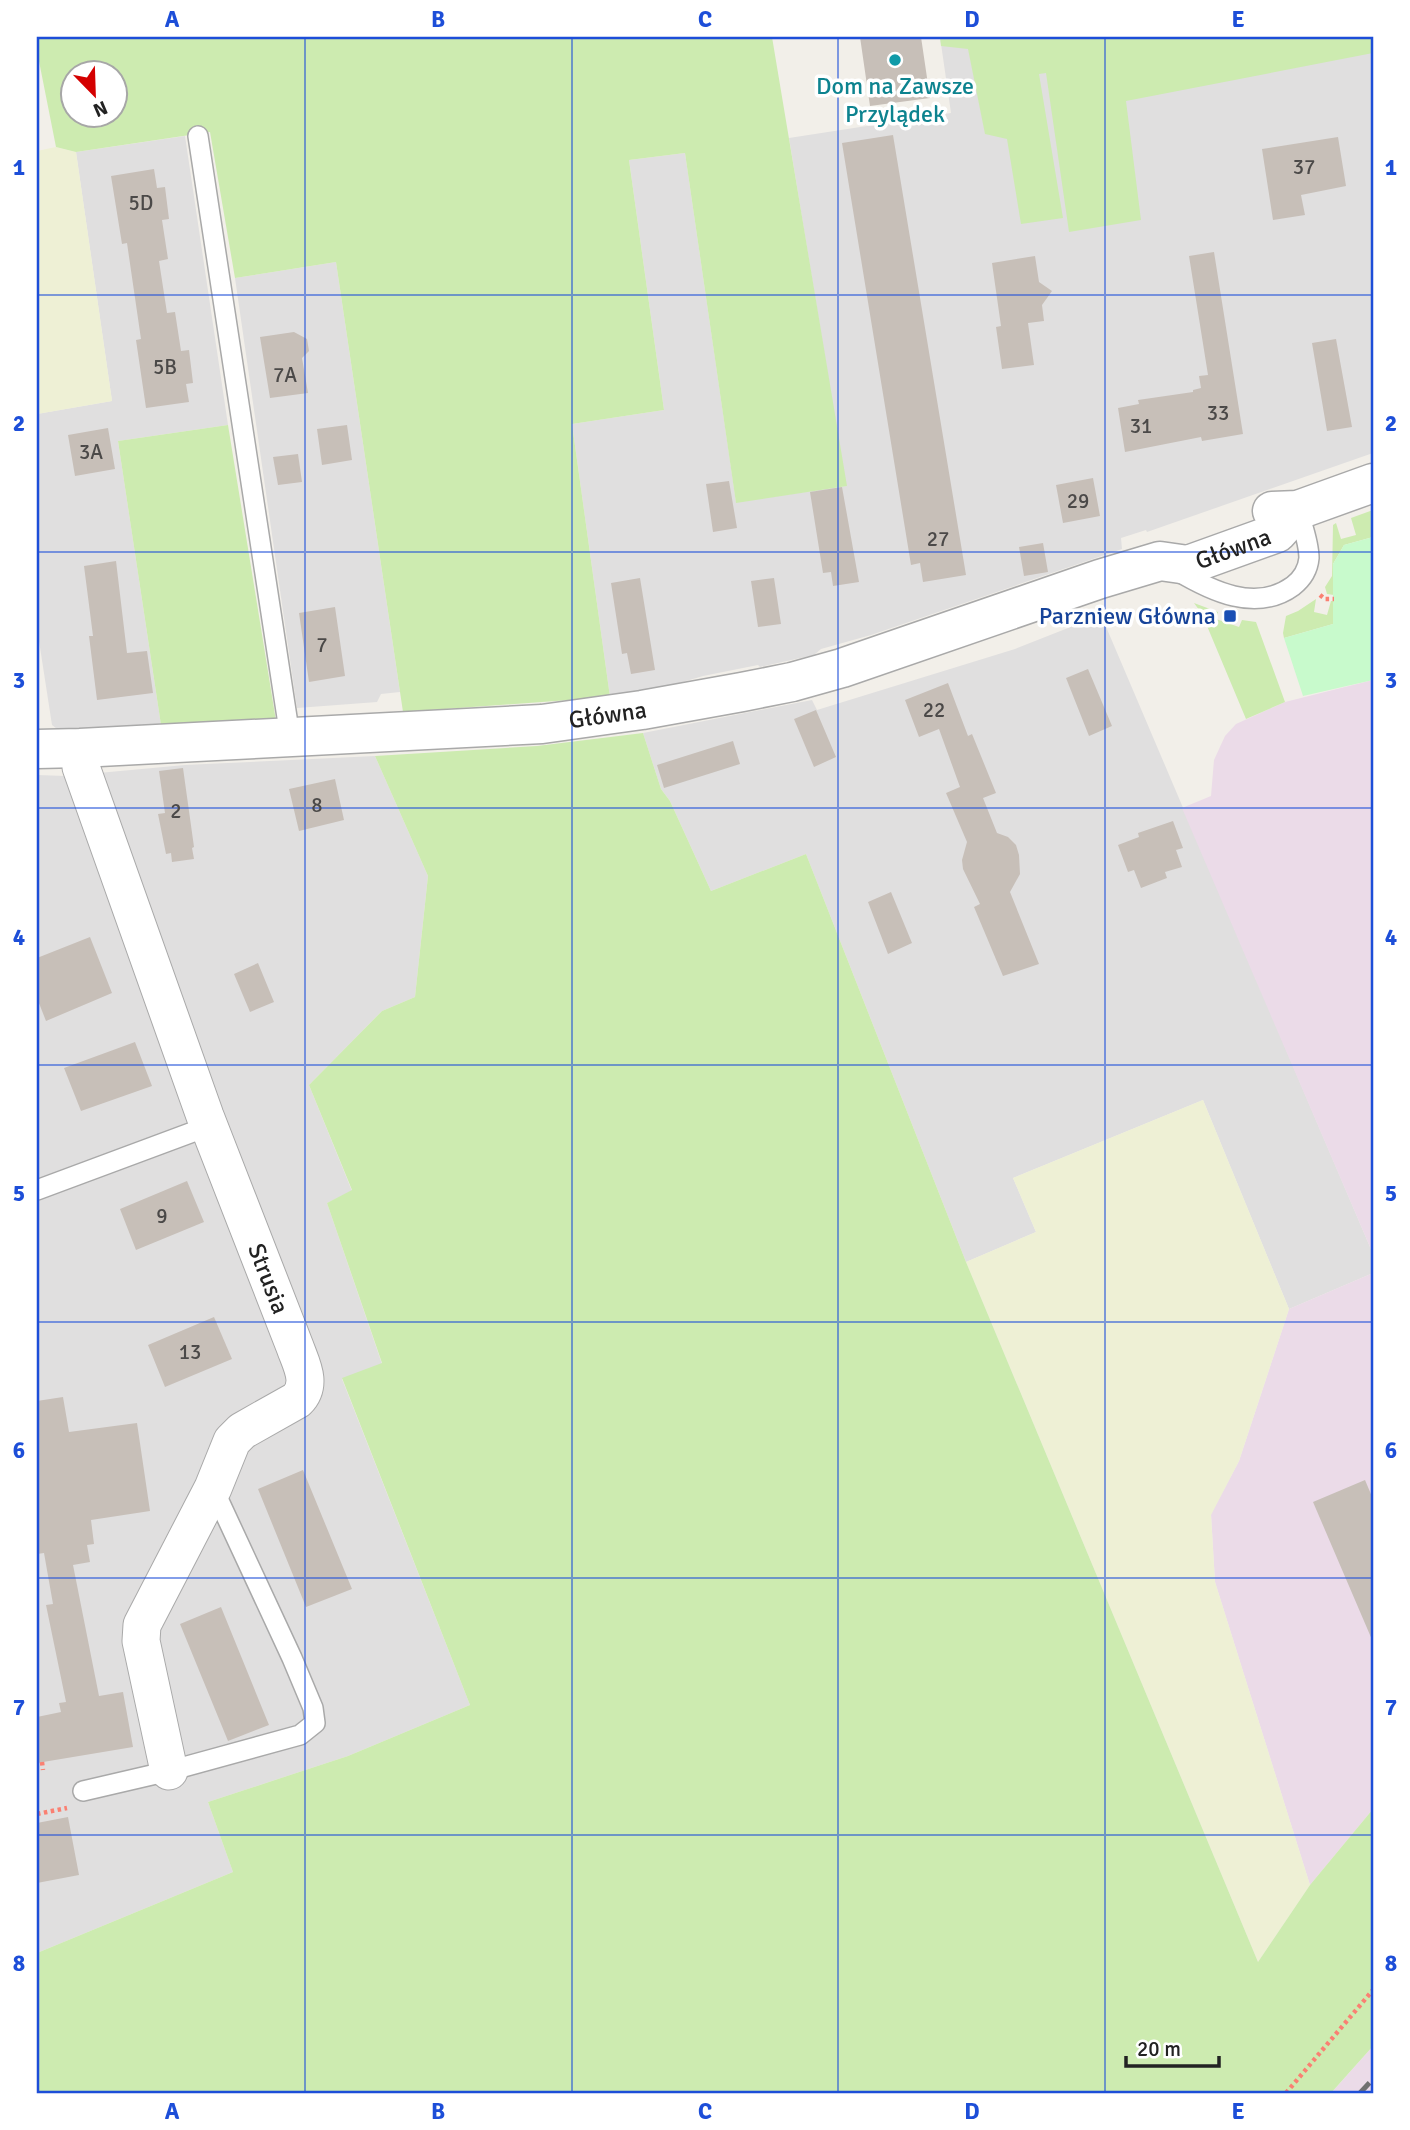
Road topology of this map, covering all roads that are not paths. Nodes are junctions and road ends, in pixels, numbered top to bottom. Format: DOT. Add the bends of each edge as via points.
graph roads {
  1 [pos="198,136"];
  2 [pos="1373,483"];
  3 [pos="1298,510"];
  4 [pos="1160,561"];
  5 [pos="290,737"];
  6 [pos="80,748"];
  7 [pos="37,749"];
  8 [pos="209,1126"];
  9 [pos="37,1190"];
  10 [pos="213,1488"];
  11 [pos="169,1771"];
  12 [pos="78,1799"];
  1 -- 5 [label="lane"];
  2 -- 3 [label="street, Główna"];
  3 -- 4 [label="street, Główna" via="1271,511 1178,543"];
  3 -- 4 [label="lane" via="1308,564 1298,582 1276,595 1237,597"];
  4 -- 5 [label="street, Główna" via="779,685 542,724"];
  5 -- 6 [label="street, Główna"];
  6 -- 7 [label="street, Główna"];
  6 -- 8 [label="street, Strusia" via="81,767"];
  8 -- 9 [label="lane"];
  8 -- 10 [label="street, Strusia" via="306,1381 297,1400 232,1441"];
  10 -- 11 [label="street, Strusia" via="142,1625 141,1641"];
  10 -- 11 [label="lane" via="292,1658 315,1723 300,1735"];
  11 -- 12 [label="lane"];
}
